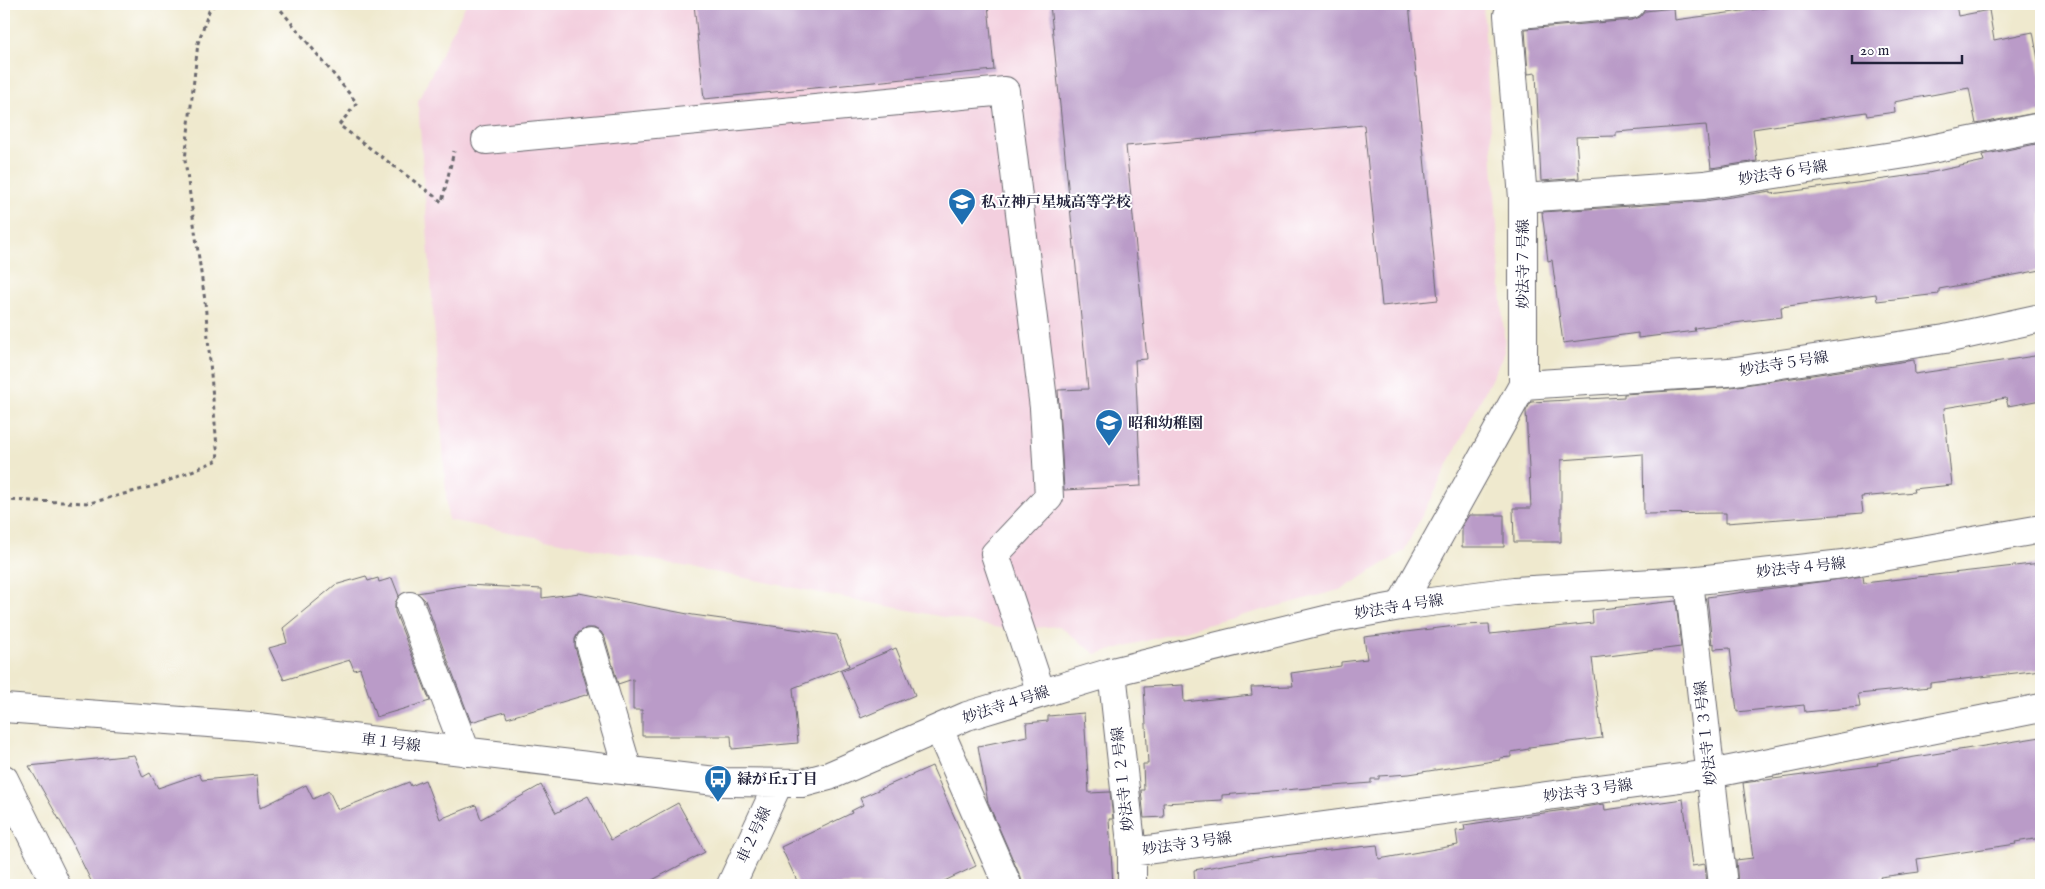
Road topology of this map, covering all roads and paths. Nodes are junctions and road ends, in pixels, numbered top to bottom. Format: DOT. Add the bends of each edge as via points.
graph roads {
  1 [pos="216,4"];
  2 [pos="276,4"];
  3 [pos="1631,4"];
  4 [pos="1563,7"];
  5 [pos="2041,127"];
  6 [pos="486,140"];
  7 [pos="1523,198"];
  8 [pos="2041,318"];
  9 [pos="1523,385"];
  10 [pos="4,500"];
  11 [pos="2041,529"];
  12 [pos="1689,581"];
  13 [pos="410,606"];
  14 [pos="1400,606"];
  15 [pos="590,643"];
  16 [pos="1112,672"];
  17 [pos="1041,693"];
  18 [pos="4,708"];
  19 [pos="2041,708"];
  20 [pos="938,729"];
  21 [pos="466,752"];
  22 [pos="628,771"];
  23 [pos="1710,774"];
  24 [pos="4,779"];
  25 [pos="778,784"];
  26 [pos="1132,852"];
  27 [pos="56,885"];
  28 [pos="731,885"];
  29 [pos="1004,885"];
  30 [pos="1132,885"];
  31 [pos="1723,885"];
  1 -- 10 [label="path" via="209,11 198,43 185,160 205,301 218,460 158,484 90,503"];
  2 -- 6 [label="path" via="357,103 339,125 442,202 454,152"];
  3 -- 4 [label="street, 妙法寺７号線"];
  4 -- 7 [label="street, 妙法寺７号線" via="1508,15"];
  5 -- 7 [label="street, 妙法寺６号線" via="1906,154 1704,185"];
  6 -- 17 [label="street" via="1005,91 1044,408 1049,497 995,554"];
  7 -- 9 [label="street, 妙法寺７号線"];
  8 -- 9 [label="street, 妙法寺５号線" via="1945,339 1730,372"];
  9 -- 14 [label="street, 妙法寺７号線"];
  11 -- 12 [label="street, 妙法寺４号線" via="1843,564"];
  12 -- 14 [label="street, 妙法寺４号線" via="1514,591"];
  12 -- 23 [label="street, 妙法寺１３号線"];
  13 -- 21 [label="street"];
  14 -- 16 [label="street, 妙法寺４号線" via="1329,619"];
  15 -- 22 [label="street"];
  16 -- 17 [label="street, 妙法寺４号線"];
  16 -- 26 [label="street, 妙法寺１２号線"];
  17 -- 20 [label="street, 妙法寺４号線" via="967,716"];
  18 -- 21 [label="street, 車１号線" via="250,726"];
  19 -- 23 [label="street, 妙法寺３号線"];
  20 -- 25 [label="street, 妙法寺４号線" via="829,776 803,783"];
  20 -- 29 [label="street" via="1007,884"];
  21 -- 22 [label="street, 車１号線"];
  22 -- 25 [label="street, 車１号線" via="724,782"];
  23 -- 26 [label="street, 妙法寺３号線"];
  23 -- 31 [label="street, 妙法寺１３号線"];
  24 -- 27 [label="street"];
  25 -- 28 [label="street, 車２号線"];
  26 -- 30 [label="street, 妙法寺１２号線"];
}
